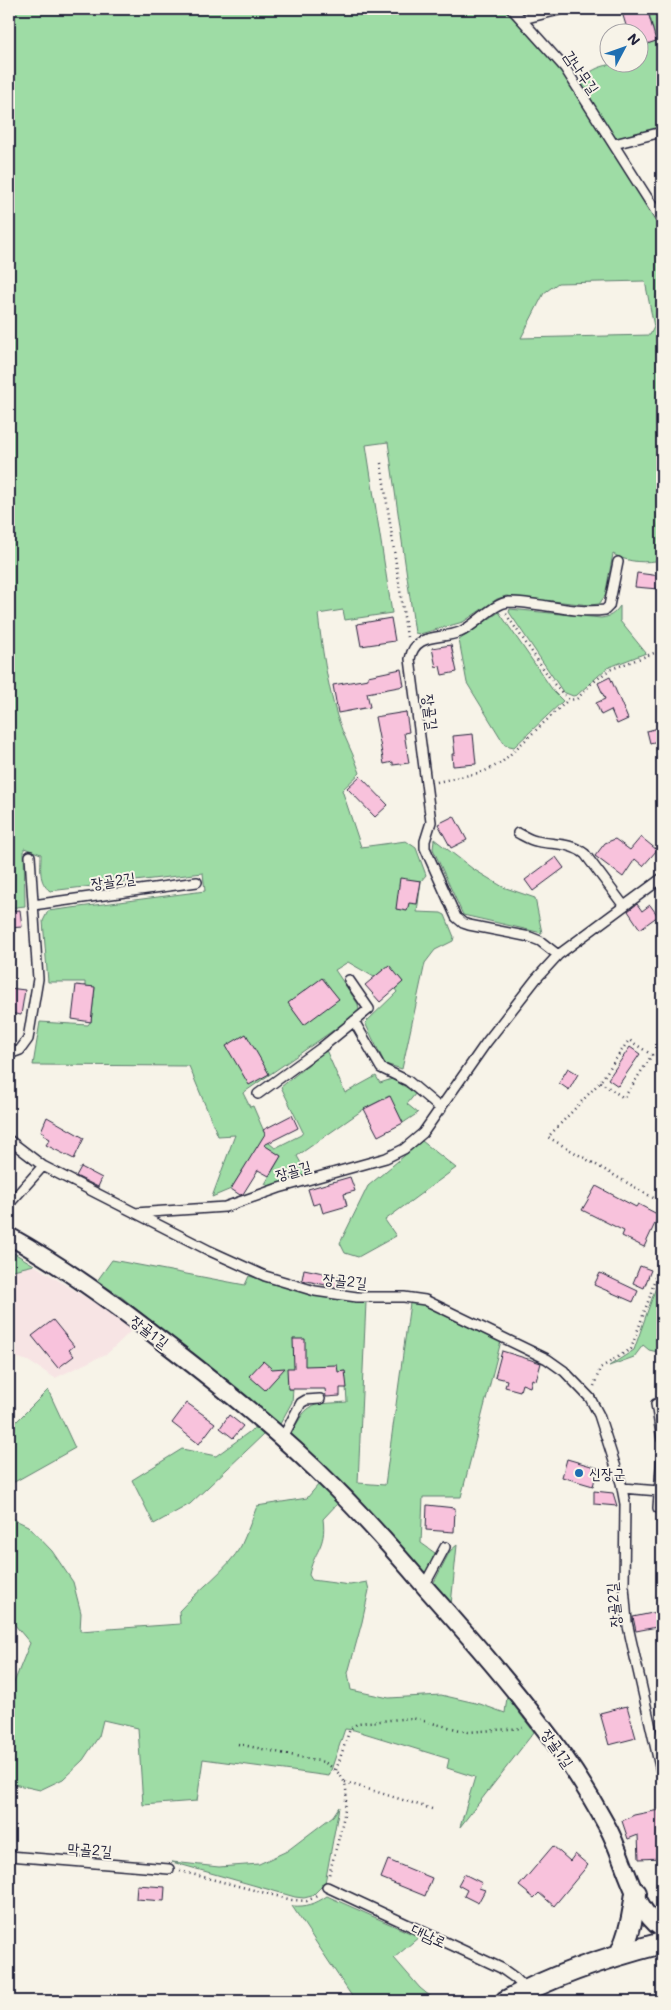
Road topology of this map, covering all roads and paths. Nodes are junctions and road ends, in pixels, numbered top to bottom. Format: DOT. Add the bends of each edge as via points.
graph roads {
  1 [pos="512,9"];
  2 [pos="562,9"];
  3 [pos="522,18"];
  4 [pos="662,132"];
  5 [pos="614,144"];
  6 [pos="662,221"];
  7 [pos="381,463"];
  8 [pos="618,562"];
  9 [pos="500,605"];
  10 [pos="662,650"];
  11 [pos="410,658"];
  12 [pos="569,700"];
  13 [pos="426,784"];
  14 [pos="518,833"];
  15 [pos="30,856"];
  16 [pos="662,878"];
  17 [pos="197,882"];
  18 [pos="33,905"];
  19 [pos="624,906"];
  20 [pos="558,954"];
  21 [pos="350,980"];
  22 [pos="354,1021"];
  23 [pos="9,1054"];
  24 [pos="600,1082"];
  25 [pos="258,1094"];
  26 [pos="441,1109"];
  27 [pos="9,1140"];
  28 [pos="43,1166"];
  29 [pos="662,1203"];
  30 [pos="9,1204"];
  31 [pos="134,1213"];
  32 [pos="9,1236"];
  33 [pos="662,1253"];
  34 [pos="590,1398"];
  35 [pos="320,1399"];
  36 [pos="662,1402"];
  37 [pos="282,1439"];
  38 [pos="662,1439"];
  39 [pos="662,1453"];
  40 [pos="622,1488"];
  41 [pos="659,1491"];
  42 [pos="658,1508"];
  43 [pos="446,1547"];
  44 [pos="424,1586"];
  45 [pos="539,1722"];
  46 [pos="238,1744"];
  47 [pos="336,1770"];
  48 [pos="662,1776"];
  49 [pos="345,1782"];
  50 [pos="432,1809"];
  51 [pos="9,1856"];
  52 [pos="169,1869"];
  53 [pos="326,1887"];
  54 [pos="636,1893"];
  55 [pos="662,1929"];
  56 [pos="662,1943"];
  57 [pos="620,1954"];
  58 [pos="527,1990"];
  59 [pos="506,2001"];
  1 -- 3 [label="lane, 감나무길"];
  2 -- 3 [label="lane"];
  3 -- 5 [label="lane, 감나무길" via="565,68"];
  4 -- 5 [label="lane"];
  5 -- 6 [label="lane, 감나무길"];
  7 -- 11 [label="path"];
  8 -- 9 [label="lane" via="609,606 605,610 506,602"];
  9 -- 11 [label="lane" via="462,632 417,643"];
  9 -- 12 [label="path" via="554,684"];
  10 -- 12 [label="path" via="609,670 577,699"];
  11 -- 13 [label="lane, 장골길"];
  12 -- 13 [label="path" via="501,763 483,772"];
  13 -- 20 [label="lane, 장골길" via="431,822 426,848 456,917 469,925 540,941"];
  14 -- 19 [label="lane" via="534,841 578,848"];
  15 -- 18 [label="lane"];
  16 -- 19 [label="lane, 장골길"];
  17 -- 18 [label="lane, 장골2길"];
  18 -- 23 [label="lane" via="38,979 26,1043 20,1050"];
  19 -- 20 [label="lane, 장골길"];
  20 -- 26 [label="lane, 장골길" via="486,1043"];
  21 -- 22 [label="lane" via="369,1009"];
  22 -- 25 [label="lane"];
  22 -- 26 [label="lane" via="381,1068 408,1081"];
  24 -- 24 [label="path" via="629,1040 652,1056 624,1098"];
  24 -- 29 [label="path" via="548,1137"];
  26 -- 31 [label="lane, 장골길" via="423,1133 404,1149 386,1158 225,1207"];
  27 -- 28 [label="lane, 장골2길"];
  28 -- 30 [label="lane"];
  28 -- 31 [label="lane, 장골2길"];
  31 -- 34 [label="lane, 장골2길" via="265,1276 315,1291 357,1297 425,1300 547,1359 564,1370"];
  32 -- 37 [label="street, 장골1길" via="67,1271 134,1319"];
  33 -- 34 [label="path" via="632,1349 600,1368"];
  34 -- 40 [label="lane, 장골2길" via="612,1450"];
  35 -- 37 [label="lane" via="301,1403"];
  36 -- 38 [label="lane" via="656,1404"];
  37 -- 44 [label="street, 장골1길" via="336,1488"];
  39 -- 41 [label="lane"];
  40 -- 41 [label="lane"];
  40 -- 48 [label="lane, 장골2길" via="627,1622"];
  41 -- 42 [label="lane"];
  43 -- 44 [label="lane"];
  44 -- 45 [label="street, 장골1길"];
  45 -- 47 [label="path" via="521,1728 468,1732 412,1718 358,1723 350,1729"];
  45 -- 54 [label="street, 장골1길" via="609,1830"];
  46 -- 47 [label="path" via="324,1762"];
  47 -- 49 [label="path"];
  49 -- 50 [label="path"];
  49 -- 53 [label="path" via="347,1796"];
  51 -- 52 [label="lane, 막골2길"];
  52 -- 53 [label="path" via="292,1900 307,1901"];
  53 -- 58 [label="lane, 대남로" via="501,1968"];
  54 -- 55 [label="street, 장골1길" via="647,1914"];
  54 -- 57 [label="street" via="633,1918"];
  56 -- 57 [label="street"];
  57 -- 58 [label="street"];
  58 -- 59 [label="street"];
}
